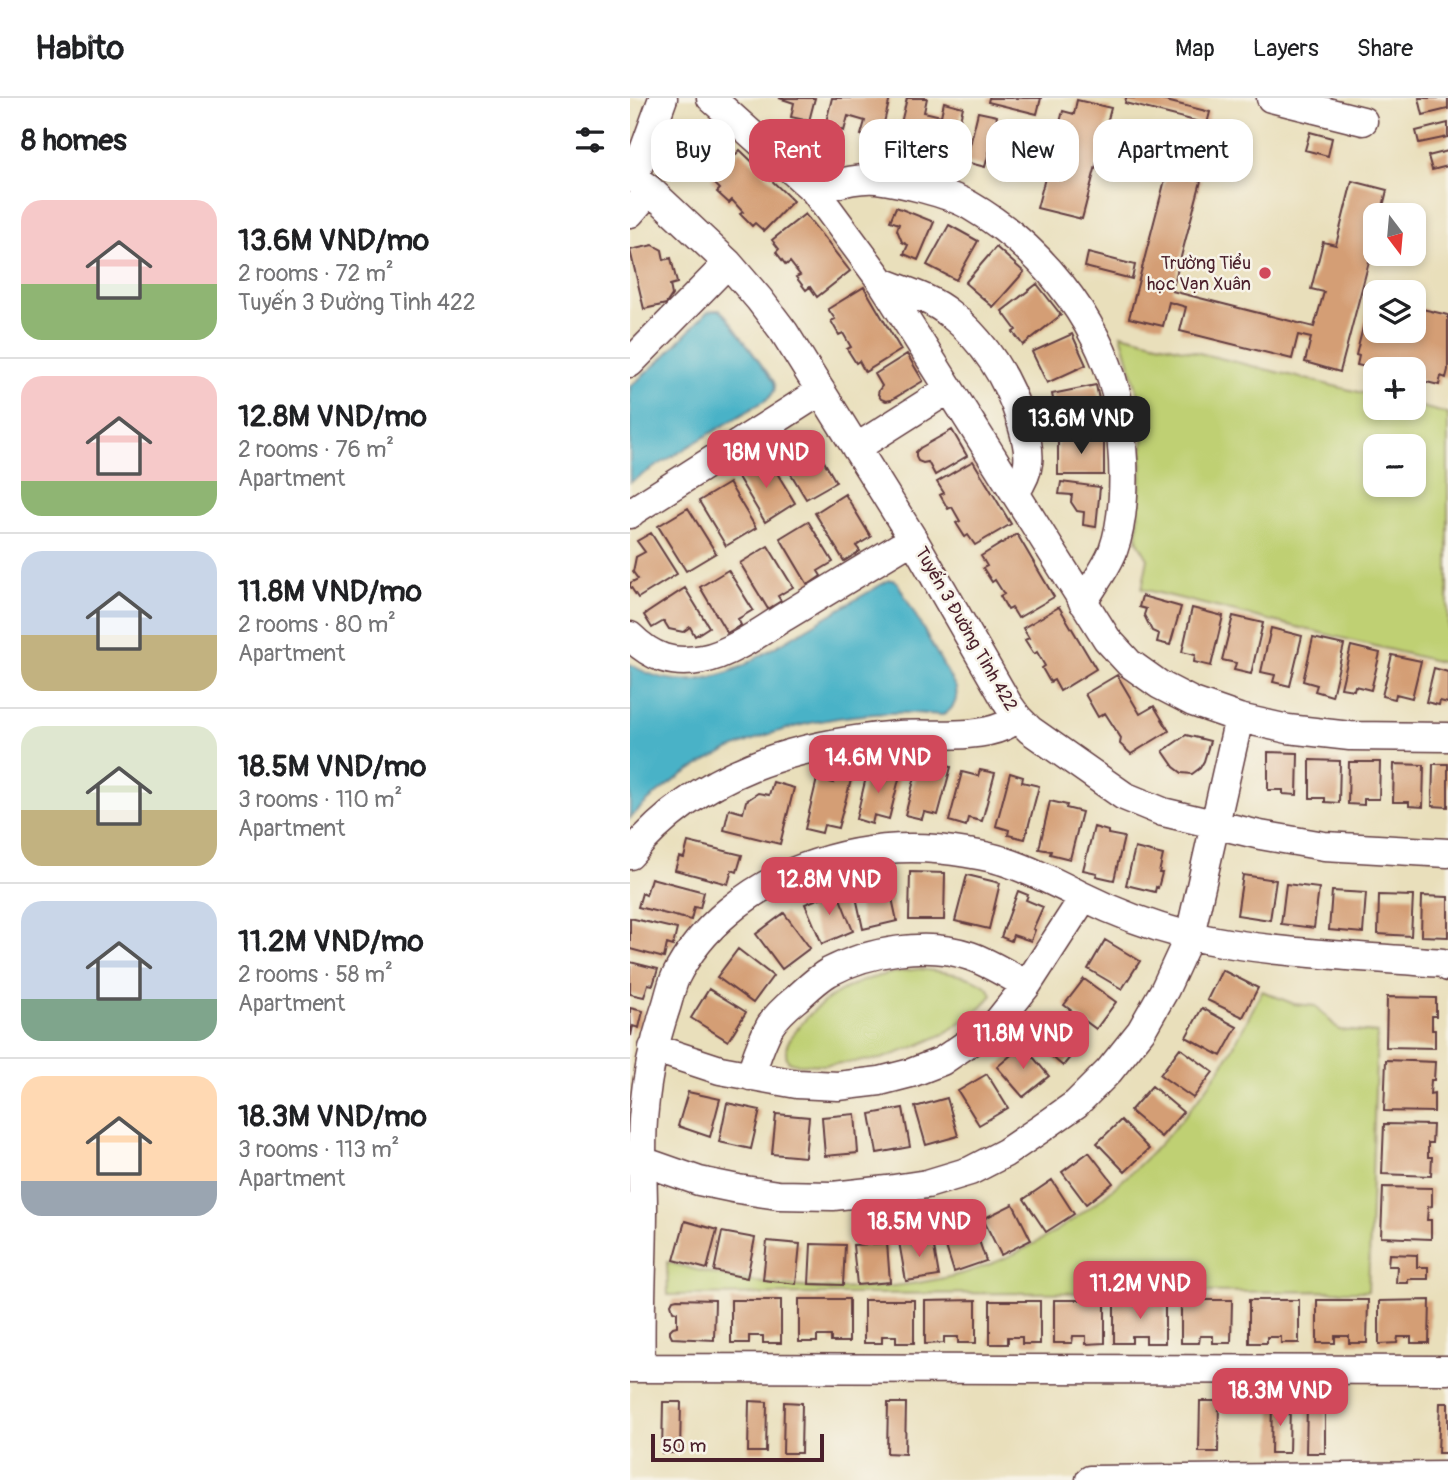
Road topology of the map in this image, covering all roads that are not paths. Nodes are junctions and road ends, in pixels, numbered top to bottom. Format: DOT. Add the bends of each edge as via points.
graph roads {
  1 [pos="663,98"];
  2 [pos="711,98"];
  3 [pos="1271,98"];
  4 [pos="1363,121"];
  5 [pos="638,181"];
  6 [pos="814,190"];
  7 [pos="630,213"];
  8 [pos="728,263"];
  9 [pos="882,282"];
  10 [pos="630,363"];
  11 [pos="949,389"];
  12 [pos="821,391"];
  13 [pos="856,448"];
  14 [pos="1015,492"];
  15 [pos="630,514"];
  16 [pos="913,539"];
  17 [pos="1083,602"];
  18 [pos="630,636"];
  19 [pos="1018,718"];
  20 [pos="1239,718"];
  21 [pos="1448,737"];
  22 [pos="1214,825"];
  23 [pos="1448,853"];
  24 [pos="630,855"];
  25 [pos="1084,897"];
  26 [pos="1190,936"];
  27 [pos="1448,967"];
  28 [pos="1027,985"];
  29 [pos="653,1048"];
  30 [pos="750,1076"];
  31 [pos="636,1161"];
  32 [pos="635,1368"];
  33 [pos="1448,1370"];
  34 [pos="1448,1475"];
  35 [pos="1090,1480"];
  1 -- 5 [label="street"];
  2 -- 6 [label="street"];
  3 -- 4 [label="street"];
  5 -- 7 [label="street"];
  5 -- 8 [label="street, Tuyến 3 Đường Tỉnh 422"];
  6 -- 9 [label="street"];
  6 -- 17 [label="street" via="875,179 967,204 1036,256 1063,287 1104,358 1116,394 1124,465 1122,510 1113,552"];
  8 -- 10 [label="street"];
  8 -- 12 [label="street, Tuyến 3 Đường Tỉnh 422" via="784,332"];
  9 -- 11 [label="street"];
  9 -- 14 [label="street" via="940,306 974,336 997,365 1014,397 1027,440 1028,464"];
  11 -- 13 [label="street"];
  11 -- 14 [label="street"];
  12 -- 13 [label="street, Tuyến 3 Đường Tỉnh 422"];
  12 -- 15 [label="street"];
  13 -- 16 [label="street, Tuyến 3 Đường Tỉnh 422"];
  14 -- 17 [label="street"];
  16 -- 18 [label="street" via="741,643 706,659 660,658"];
  16 -- 19 [label="street, Tuyến 3 Đường Tỉnh 422"];
  17 -- 20 [label="street" via="1129,663 1182,696"];
  19 -- 22 [label="street, Tuyến 3 Đường Tỉnh 422" via="1124,796"];
  19 -- 24 [label="street" via="984,732 847,741 759,763 690,798"];
  20 -- 21 [label="street" via="1350,736"];
  20 -- 22 [label="street"];
  22 -- 23 [label="street, Tuyến 3 Đường Tỉnh 422" via="1324,846"];
  22 -- 26 [label="street"];
  25 -- 26 [label="street"];
  25 -- 28 [label="street"];
  25 -- 29 [label="street" via="1038,873 964,852 922,847 824,860 781,876 744,899 710,929 675,978"];
  26 -- 27 [label="street"];
  26 -- 31 [label="street" via="1141,1031 1108,1071 1076,1104 970,1171 887,1190 833,1196 778,1195 699,1181"];
  28 -- 30 [label="street" via="996,1024 942,1061 911,1073 838,1087"];
  28 -- 30 [label="street" via="969,955 946,950 906,949 867,956 828,973 782,1012 770,1026"];
  29 -- 30 [label="street"];
  29 -- 31 [label="street"];
  31 -- 32 [label="street" via="643,1205"];
  32 -- 33 [label="street"];
  34 -- 35 [label="street"];
}
